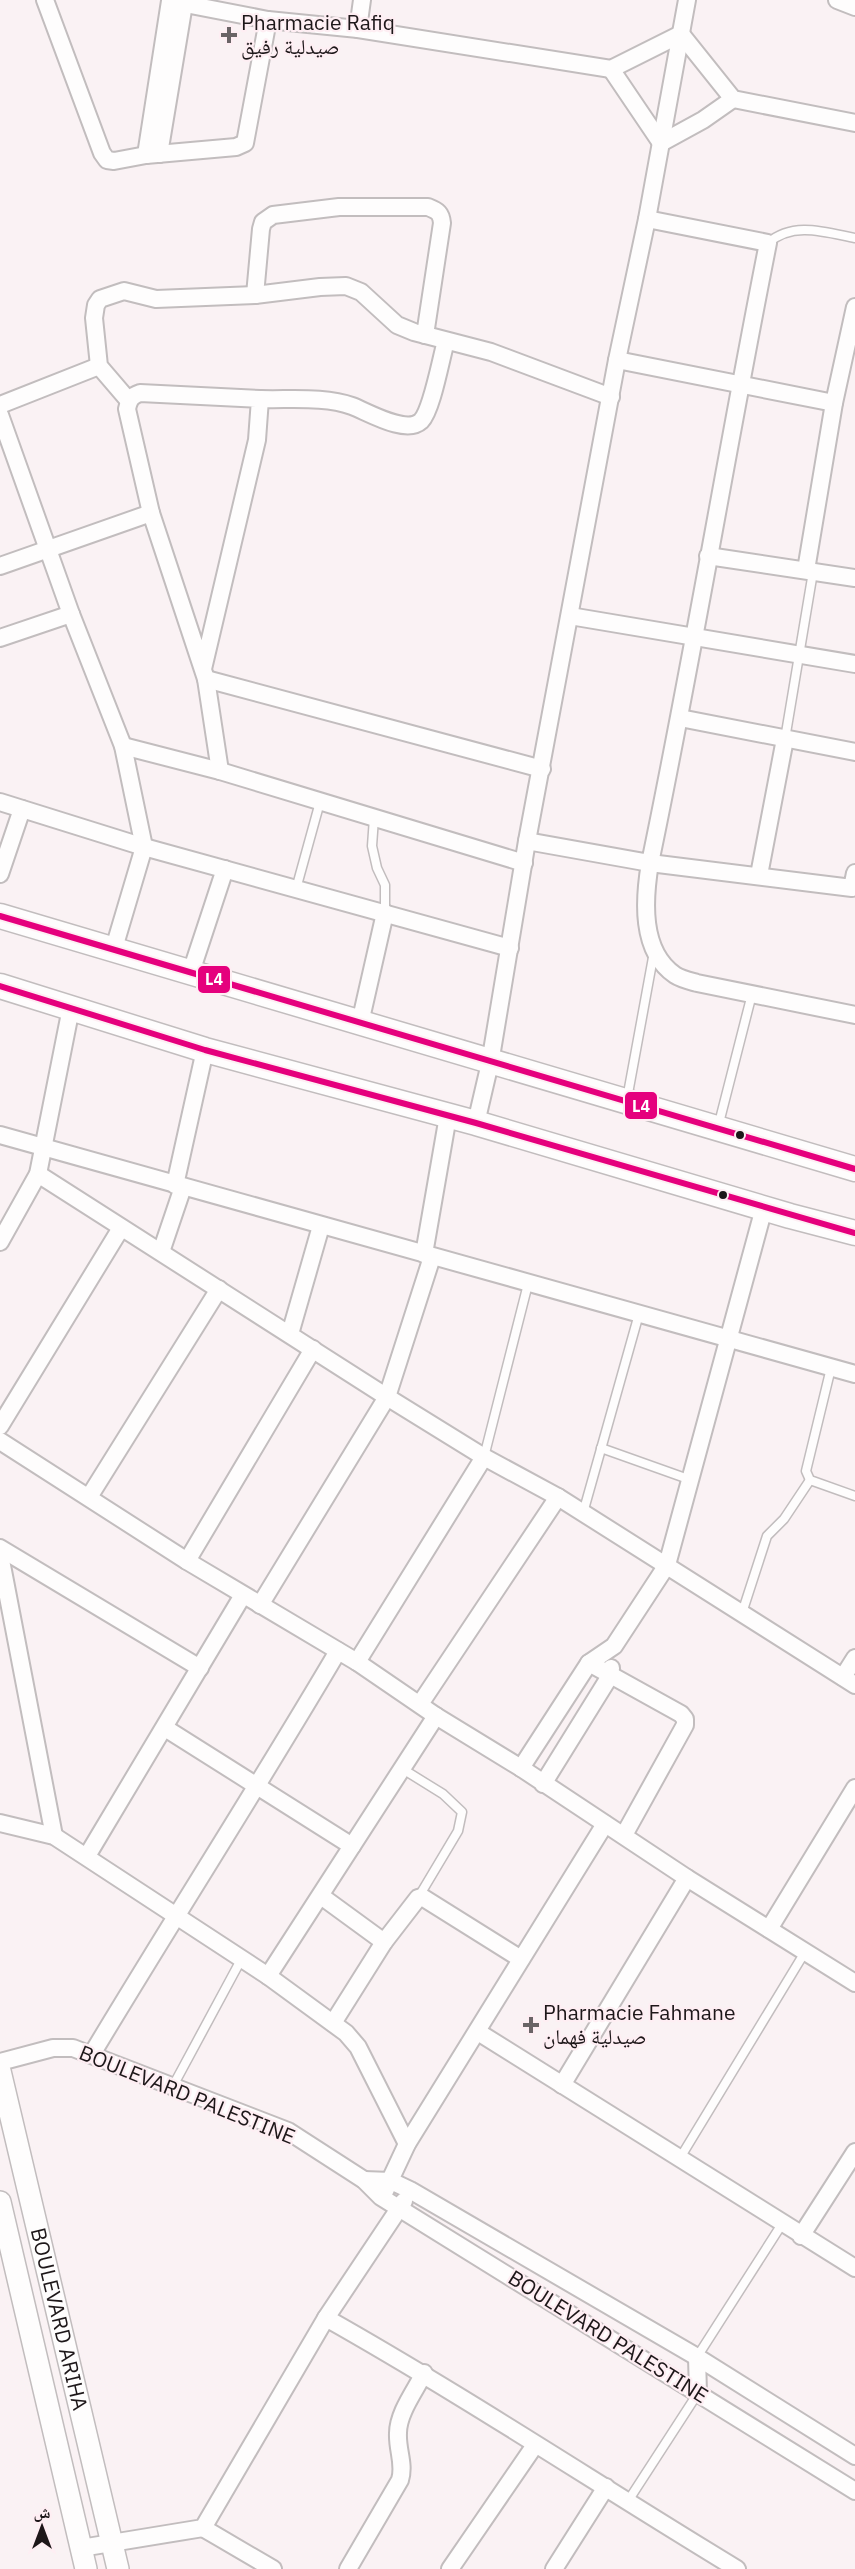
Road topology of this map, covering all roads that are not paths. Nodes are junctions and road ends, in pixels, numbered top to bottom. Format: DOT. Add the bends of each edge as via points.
graph roads {
  1 [pos="45,0"];
  2 [pos="362,0"];
  3 [pos="687,0"];
  4 [pos="837,0"];
  5 [pos="172,2"];
  6 [pos="855,7"];
  7 [pos="268,20"];
  8 [pos="358,29"];
  9 [pos="681,34"];
  10 [pos="611,69"];
  11 [pos="733,99"];
  12 [pos="855,123"];
  13 [pos="661,143"];
  14 [pos="153,155"];
  15 [pos="647,219"];
  16 [pos="855,237"];
  17 [pos="768,243"];
  18 [pos="255,295"];
  19 [pos="854,318"];
  20 [pos="425,335"];
  21 [pos="446,341"];
  22 [pos="617,360"];
  23 [pos="99,366"];
  24 [pos="740,385"];
  25 [pos="610,397"];
  26 [pos="260,399"];
  27 [pos="129,401"];
  28 [pos="834,403"];
  29 [pos="0,405"];
  30 [pos="0,415"];
  31 [pos="151,513"];
  32 [pos="48,548"];
  33 [pos="708,556"];
  34 [pos="0,566"];
  35 [pos="810,571"];
  36 [pos="855,578"];
  37 [pos="71,614"];
  38 [pos="570,616"];
  39 [pos="694,636"];
  40 [pos="0,638"];
  41 [pos="800,655"];
  42 [pos="855,664"];
  43 [pos="204,674"];
  44 [pos="680,718"];
  45 [pos="784,739"];
  46 [pos="123,746"];
  47 [pos="855,752"];
  48 [pos="542,769"];
  49 [pos="220,771"];
  50 [pos="0,802"];
  51 [pos="320,802"];
  52 [pos="21,809"];
  53 [pos="374,818"];
  54 [pos="527,841"];
  55 [pos="144,847"];
  56 [pos="524,863"];
  57 [pos="650,863"];
  58 [pos="225,869"];
  59 [pos="0,874"];
  60 [pos="759,875"];
  61 [pos="854,883"];
  62 [pos="296,889"];
  63 [pos="385,914"];
  64 [pos="0,916"];
  65 [pos="114,948"];
  66 [pos="510,948"];
  67 [pos="655,950"];
  68 [pos="190,972"];
  69 [pos="0,986"];
  70 [pos="752,994"];
  71 [pos="71,1008"];
  72 [pos="855,1015"];
  73 [pos="360,1023"];
  74 [pos="205,1050"];
  75 [pos="490,1063"];
  76 [pos="626,1102"];
  77 [pos="448,1116"];
  78 [pos="476,1123"];
  79 [pos="717,1129"];
  80 [pos="0,1135"];
  81 [pos="42,1147"];
  82 [pos="855,1169"];
  83 [pos="38,1174"];
  84 [pos="179,1186"];
  85 [pos="764,1208"];
  86 [pos="321,1226"];
  87 [pos="121,1228"];
  88 [pos="855,1233"];
  89 [pos="0,1242"];
  90 [pos="160,1252"];
  91 [pos="428,1256"];
  92 [pos="528,1284"];
  93 [pos="219,1289"];
  94 [pos="639,1314"];
  95 [pos="290,1334"];
  96 [pos="729,1340"];
  97 [pos="313,1349"];
  98 [pos="831,1368"];
  99 [pos="855,1374"];
  100 [pos="387,1397"];
  101 [pos="0,1426"];
  102 [pos="0,1441"];
  103 [pos="602,1448"];
  104 [pos="484,1457"];
  105 [pos="691,1480"];
  106 [pos="810,1480"];
  107 [pos="855,1496"];
  108 [pos="89,1497"];
  109 [pos="558,1497"];
  110 [pos="583,1513"];
  111 [pos="0,1548"];
  112 [pos="0,1555"];
  113 [pos="187,1561"];
  114 [pos="667,1565"];
  115 [pos="243,1595"];
  116 [pos="260,1605"];
  117 [pos="742,1613"];
  118 [pos="614,1646"];
  119 [pos="338,1651"];
  120 [pos="855,1658"];
  121 [pos="357,1662"];
  122 [pos="589,1663"];
  123 [pos="200,1668"];
  124 [pos="610,1676"];
  125 [pos="849,1681"];
  126 [pos="420,1704"];
  127 [pos="436,1716"];
  128 [pos="165,1728"];
  129 [pos="400,1768"];
  130 [pos="521,1768"];
  131 [pos="543,1784"];
  132 [pos="258,1787"];
  133 [pos="855,1788"];
  134 [pos="0,1823"];
  135 [pos="605,1824"];
  136 [pos="624,1835"];
  137 [pos="54,1836"];
  138 [pos="352,1845"];
  139 [pos="87,1856"];
  140 [pos="687,1878"];
  141 [pos="321,1896"];
  142 [pos="418,1898"];
  143 [pos="174,1917"];
  144 [pos="769,1929"];
  145 [pos="384,1942"];
  146 [pos="805,1952"];
  147 [pos="242,1958"];
  148 [pos="521,1959"];
  149 [pos="268,1976"];
  150 [pos="855,1983"];
  151 [pos="333,2023"];
  152 [pos="478,2032"];
  153 [pos="92,2054"];
  154 [pos="0,2062"];
  155 [pos="0,2071"];
  156 [pos="562,2085"];
  157 [pos="173,2086"];
  158 [pos="407,2144"];
  159 [pos="855,2152"];
  160 [pos="680,2158"];
  161 [pos="364,2180"];
  162 [pos="391,2181"];
  163 [pos="410,2190"];
  164 [pos="381,2197"];
  165 [pos="0,2202"];
  166 [pos="400,2208"];
  167 [pos="782,2224"];
  168 [pos="801,2236"];
  169 [pos="855,2268"];
  170 [pos="326,2318"];
  171 [pos="697,2357"];
  172 [pos="424,2373"];
  173 [pos="698,2393"];
  174 [pos="535,2445"];
  175 [pos="855,2456"];
  176 [pos="606,2487"];
  177 [pos="855,2491"];
  178 [pos="628,2501"];
  179 [pos="203,2528"];
  180 [pos="111,2541"];
  181 [pos="81,2548"];
  182 [pos="732,2568"];
  183 [pos="86,2569"];
  184 [pos="118,2569"];
  185 [pos="273,2569"];
  186 [pos="348,2569"];
  187 [pos="450,2569"];
  188 [pos="554,2569"];
  1 -- 14 [label="street" via="102,153 107,160 114,161"];
  2 -- 8 [label="street"];
  3 -- 9 [label="street"];
  4 -- 6 [label="street"];
  5 -- 7 [label="street"];
  5 -- 14 [label="street"];
  7 -- 8 [label="street"];
  7 -- 14 [label="street" via="245,142 236,147"];
  8 -- 10 [label="street"];
  9 -- 10 [label="street"];
  9 -- 11 [label="street"];
  9 -- 13 [label="street"];
  10 -- 13 [label="street"];
  11 -- 12 [label="street"];
  11 -- 13 [label="street"];
  13 -- 15 [label="street"];
  15 -- 17 [label="street"];
  15 -- 22 [label="street"];
  16 -- 17 [label="lane" via="797,229 777,235"];
  17 -- 24 [label="street"];
  18 -- 20 [label="street" via="346,286 361,292 397,325"];
  18 -- 20 [label="street" via="261,229 263,222 273,215 339,207 428,207 441,215 442,223"];
  18 -- 23 [label="street" via="156,299 124,291 100,299 94,318"];
  19 -- 28 [label="street"];
  20 -- 21 [label="street"];
  21 -- 25 [label="street" via="491,352"];
  21 -- 26 [label="street" via="428,412 420,422 408,426 329,401"];
  22 -- 24 [label="street"];
  22 -- 25 [label="street"];
  23 -- 27 [label="street"];
  23 -- 29 [label="street"];
  24 -- 28 [label="street"];
  24 -- 33 [label="street"];
  25 -- 38 [label="street"];
  26 -- 27 [label="street" via="140,393"];
  26 -- 43 [label="street" via="257,440"];
  27 -- 31 [label="street"];
  28 -- 35 [label="street"];
  30 -- 32 [label="street"];
  31 -- 32 [label="street"];
  31 -- 43 [label="street"];
  32 -- 34 [label="street"];
  32 -- 37 [label="street"];
  33 -- 35 [label="street"];
  33 -- 39 [label="street"];
  35 -- 36 [label="street"];
  35 -- 41 [label="lane"];
  37 -- 40 [label="street"];
  37 -- 46 [label="street"];
  38 -- 39 [label="street"];
  38 -- 48 [label="street"];
  39 -- 41 [label="street"];
  39 -- 44 [label="street"];
  41 -- 42 [label="street"];
  41 -- 45 [label="lane"];
  43 -- 48 [label="street"];
  43 -- 49 [label="street"];
  44 -- 45 [label="street"];
  44 -- 57 [label="street"];
  45 -- 47 [label="street"];
  45 -- 60 [label="street"];
  46 -- 49 [label="street"];
  46 -- 55 [label="street"];
  48 -- 54 [label="street"];
  49 -- 51 [label="street"];
  50 -- 52 [label="street"];
  51 -- 53 [label="street"];
  51 -- 62 [label="lane"];
  52 -- 55 [label="street"];
  52 -- 59 [label="street"];
  53 -- 56 [label="street"];
  53 -- 63 [label="lane" via="372,846 385,885"];
  54 -- 56 [label="street"];
  54 -- 57 [label="street"];
  55 -- 58 [label="street"];
  55 -- 65 [label="street"];
  56 -- 66 [label="street"];
  57 -- 60 [label="street"];
  57 -- 67 [label="street" via="645,911"];
  58 -- 62 [label="street"];
  58 -- 68 [label="street"];
  60 -- 61 [label="street"];
  62 -- 63 [label="street"];
  63 -- 66 [label="street"];
  63 -- 73 [label="street"];
  64 -- 65 [label="main road"];
  65 -- 68 [label="main road"];
  66 -- 75 [label="street"];
  67 -- 70 [label="street" via="676,976"];
  67 -- 76 [label="lane"];
  68 -- 73 [label="main road"];
  69 -- 71 [label="main road"];
  70 -- 72 [label="street"];
  70 -- 79 [label="lane"];
  71 -- 74 [label="main road"];
  71 -- 81 [label="street"];
  73 -- 75 [label="main road"];
  74 -- 77 [label="main road"];
  74 -- 84 [label="street"];
  75 -- 76 [label="main road"];
  75 -- 78 [label="street"];
  76 -- 79 [label="main road"];
  77 -- 78 [label="main road"];
  77 -- 91 [label="street"];
  78 -- 85 [label="main road"];
  79 -- 82 [label="main road"];
  80 -- 81 [label="street"];
  81 -- 83 [label="street"];
  81 -- 84 [label="street"];
  83 -- 87 [label="street"];
  83 -- 89 [label="street"];
  84 -- 86 [label="street"];
  84 -- 90 [label="street"];
  85 -- 88 [label="main road"];
  85 -- 96 [label="street"];
  86 -- 91 [label="street"];
  86 -- 95 [label="street"];
  87 -- 90 [label="street"];
  87 -- 101 [label="street"];
  90 -- 93 [label="street"];
  91 -- 92 [label="street"];
  91 -- 100 [label="street"];
  92 -- 94 [label="street"];
  92 -- 104 [label="lane"];
  93 -- 95 [label="street"];
  93 -- 108 [label="street"];
  94 -- 96 [label="street"];
  94 -- 103 [label="lane"];
  95 -- 97 [label="street"];
  96 -- 98 [label="street"];
  96 -- 105 [label="street"];
  97 -- 100 [label="street"];
  97 -- 113 [label="street"];
  98 -- 99 [label="street"];
  98 -- 106 [label="lane" via="806,1471"];
  100 -- 104 [label="street"];
  100 -- 116 [label="street"];
  102 -- 108 [label="street"];
  103 -- 105 [label="lane"];
  103 -- 110 [label="lane"];
  104 -- 109 [label="street"];
  104 -- 121 [label="street"];
  105 -- 114 [label="street"];
  106 -- 107 [label="lane"];
  106 -- 117 [label="lane" via="784,1519 767,1536"];
  108 -- 113 [label="street"];
  109 -- 110 [label="street"];
  109 -- 126 [label="street"];
  110 -- 114 [label="street"];
  111 -- 123 [label="street"];
  112 -- 137 [label="street"];
  113 -- 115 [label="street"];
  114 -- 117 [label="street"];
  114 -- 118 [label="street"];
  115 -- 116 [label="street"];
  115 -- 123 [label="street"];
  116 -- 119 [label="street"];
  117 -- 125 [label="street"];
  118 -- 122 [label="street"];
  118 -- 124 [label="street"];
  119 -- 121 [label="street"];
  119 -- 132 [label="street"];
  120 -- 125 [label="street"];
  121 -- 126 [label="street"];
  122 -- 124 [label="street"];
  122 -- 130 [label="street"];
  123 -- 128 [label="street"];
  124 -- 131 [label="street"];
  124 -- 136 [label="street" via="685,1719"];
  126 -- 127 [label="street"];
  127 -- 129 [label="street"];
  127 -- 130 [label="street"];
  128 -- 132 [label="street"];
  128 -- 139 [label="street"];
  129 -- 138 [label="street"];
  129 -- 142 [label="lane" via="443,1794 462,1812 458,1831"];
  130 -- 131 [label="street"];
  131 -- 135 [label="street"];
  132 -- 138 [label="street"];
  132 -- 143 [label="street"];
  133 -- 144 [label="street"];
  134 -- 137 [label="street"];
  135 -- 136 [label="street"];
  135 -- 148 [label="street"];
  136 -- 140 [label="street"];
  137 -- 139 [label="street"];
  138 -- 141 [label="street"];
  139 -- 143 [label="street"];
  140 -- 144 [label="street"];
  140 -- 156 [label="street"];
  141 -- 145 [label="street"];
  141 -- 149 [label="street"];
  142 -- 145 [label="street"];
  142 -- 148 [label="street" via="426,1898"];
  143 -- 147 [label="street"];
  143 -- 153 [label="street"];
  144 -- 146 [label="street"];
  145 -- 151 [label="street"];
  146 -- 150 [label="street"];
  146 -- 160 [label="lane"];
  147 -- 149 [label="street"];
  147 -- 157 [label="lane"];
  148 -- 152 [label="street"];
  149 -- 151 [label="street"];
  151 -- 158 [label="street" via="358,2048"];
  152 -- 156 [label="street"];
  152 -- 158 [label="street"];
  153 -- 154 [label="street, BOULEVARD PALESTINE" via="73,2048 53,2048"];
  153 -- 157 [label="street, BOULEVARD PALESTINE"];
  155 -- 180 [label="street, BOULEVARD ARIHA"];
  156 -- 160 [label="street"];
  157 -- 161 [label="street, BOULEVARD PALESTINE" via="288,2131"];
  158 -- 162 [label="street"];
  159 -- 168 [label="street"];
  160 -- 167 [label="street"];
  161 -- 162 [label="street, BOULEVARD PALESTINE"];
  161 -- 164 [label="street, BOULEVARD PALESTINE"];
  162 -- 163 [label="street, BOULEVARD PALESTINE"];
  162 -- 164 [label="street"];
  163 -- 166 [label="street"];
  163 -- 171 [label="street, BOULEVARD PALESTINE"];
  164 -- 166 [label="street, BOULEVARD PALESTINE"];
  165 -- 181 [label="street, BOULEVARD ARIHA"];
  166 -- 170 [label="street"];
  166 -- 173 [label="street, BOULEVARD PALESTINE"];
  167 -- 168 [label="street"];
  167 -- 171 [label="lane"];
  168 -- 169 [label="street"];
  170 -- 172 [label="street"];
  170 -- 179 [label="street"];
  171 -- 173 [label="street"];
  171 -- 175 [label="street, BOULEVARD PALESTINE"];
  172 -- 174 [label="street"];
  172 -- 186 [label="street" via="399,2422 400,2480"];
  173 -- 177 [label="street, BOULEVARD PALESTINE"];
  173 -- 178 [label="lane"];
  174 -- 176 [label="street"];
  174 -- 187 [label="street"];
  176 -- 178 [label="street"];
  176 -- 188 [label="street"];
  178 -- 182 [label="street"];
  179 -- 180 [label="street"];
  179 -- 185 [label="street"];
  180 -- 181 [label="street"];
  180 -- 184 [label="street, BOULEVARD ARIHA"];
  181 -- 183 [label="street, BOULEVARD ARIHA"];
}
